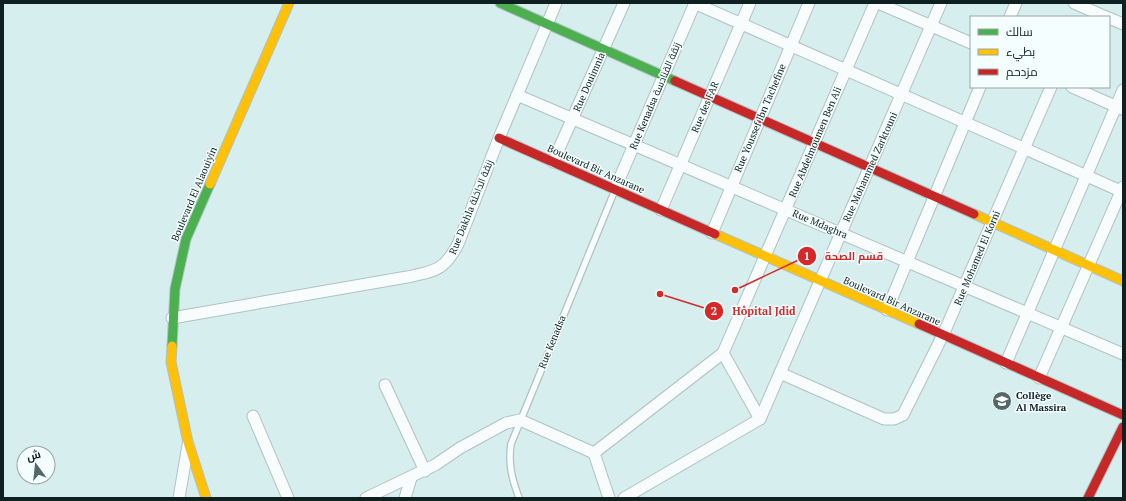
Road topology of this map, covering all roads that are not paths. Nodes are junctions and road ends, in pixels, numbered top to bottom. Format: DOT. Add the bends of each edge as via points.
graph roads {
  1 [pos="289,3"];
  2 [pos="500,3"];
  3 [pos="556,3"];
  4 [pos="624,3"];
  5 [pos="695,3"];
  6 [pos="750,3"];
  7 [pos="809,3"];
  8 [pos="876,3"];
  9 [pos="941,3"];
  10 [pos="1016,3"];
  11 [pos="1074,3"];
  12 [pos="1084,9"];
  13 [pos="1010,16"];
  14 [pos="1103,16"];
  15 [pos="1110,19"];
  16 [pos="547,24"];
  17 [pos="741,24"];
  18 [pos="1123,24"];
  19 [pos="931,26"];
  20 [pos="970,43"];
  21 [pos="791,46"];
  22 [pos="603,49"];
  23 [pos="846,70"];
  24 [pos="664,76"];
  25 [pos="980,88"];
  26 [pos="1051,88"];
  27 [pos="1074,88"];
  28 [pos="1123,90"];
  29 [pos="518,95"];
  30 [pos="902,95"];
  31 [pos="710,97"];
  32 [pos="1120,108"];
  33 [pos="573,118"];
  34 [pos="760,119"];
  35 [pos="965,123"];
  36 [pos="499,138"];
  37 [pos="814,143"];
  38 [pos="634,145"];
  39 [pos="1024,149"];
  40 [pos="553,162"];
  41 [pos="681,164"];
  42 [pos="870,168"];
  43 [pos="1086,176"];
  44 [pos="732,186"];
  45 [pos="615,189"];
  46 [pos="1122,190"];
  47 [pos="934,197"];
  48 [pos="786,209"];
  49 [pos="661,210"];
  50 [pos="992,222"];
  51 [pos="712,233"];
  52 [pos="841,233"];
  53 [pos="1054,250"];
  54 [pos="766,256"];
  55 [pos="907,261"];
  56 [pos="1089,265"];
  57 [pos="1123,280"];
  58 [pos="820,281"];
  59 [pos="965,286"];
  60 [pos="887,310"];
  61 [pos="1028,313"];
  62 [pos="172,318"];
  63 [pos="1061,327"];
  64 [pos="943,335"];
  65 [pos="723,353"];
  66 [pos="1123,354"];
  67 [pos="1006,363"];
  68 [pos="780,373"];
  69 [pos="1039,378"];
  70 [pos="385,386"];
  71 [pos="1123,415"];
  72 [pos="253,416"];
  73 [pos="760,419"];
  74 [pos="520,420"];
  75 [pos="1123,427"];
  76 [pos="188,442"];
  77 [pos="594,453"];
  78 [pos="425,471"];
  79 [pos="411,478"];
  80 [pos="179,498"];
  81 [pos="206,498"];
  82 [pos="288,498"];
  83 [pos="366,498"];
  84 [pos="405,498"];
  85 [pos="519,498"];
  86 [pos="609,498"];
  87 [pos="624,498"];
  88 [pos="1088,498"];
  1 -- 62 [label="street, Boulevard El Alaouiyin" via="186,239 175,289"];
  2 -- 16 [label="street"];
  3 -- 16 [label="street, Rue Dakhla زنقة الداخلة"];
  4 -- 22 [label="street, Rue Douimnia"];
  5 -- 17 [label="street"];
  5 -- 24 [label="street, Rue Kenadsa زنقة القنادسة"];
  6 -- 17 [label="street, Rue des FAR"];
  7 -- 21 [label="street, Rue Youssef Ibn Tachefine"];
  8 -- 19 [label="street"];
  8 -- 23 [label="street, Rue Abdelmoumen Ben Ali"];
  9 -- 19 [label="street, Rue Mohammed Zarktouni"];
  10 -- 13 [label="street"];
  11 -- 12 [label="street"];
  12 -- 14 [label="street"];
  15 -- 18 [label="street"];
  16 -- 22 [label="street"];
  16 -- 29 [label="street, Rue Dakhla زنقة الداخلة"];
  17 -- 21 [label="street"];
  17 -- 31 [label="street, Rue des FAR"];
  19 -- 20 [label="street"];
  19 -- 30 [label="street, Rue Mohammed Zarktouni"];
  21 -- 23 [label="street"];
  21 -- 34 [label="street, Rue Youssef Ibn Tachefine"];
  22 -- 24 [label="street"];
  22 -- 33 [label="street, Rue Douimnia"];
  23 -- 30 [label="street"];
  23 -- 37 [label="street, Rue Abdelmoumen Ben Ali"];
  24 -- 31 [label="street"];
  24 -- 38 [label="street, Rue Kenadsa زنقة القنادسة"];
  25 -- 35 [label="street"];
  26 -- 39 [label="street, Rue Mohamed El Korni"];
  27 -- 32 [label="street"];
  28 -- 32 [label="street"];
  29 -- 33 [label="street, Rue Mdaghra"];
  29 -- 36 [label="street, Rue Dakhla زنقة الداخلة"];
  30 -- 35 [label="street"];
  30 -- 42 [label="street, Rue Mohammed Zarktouni"];
  31 -- 34 [label="street"];
  31 -- 41 [label="street, Rue des FAR"];
  32 -- 43 [label="street"];
  33 -- 38 [label="street, Rue Mdaghra"];
  33 -- 40 [label="street, Rue Douimnia"];
  34 -- 37 [label="street"];
  34 -- 44 [label="street, Rue Youssef Ibn Tachefine"];
  35 -- 39 [label="street"];
  35 -- 47 [label="street"];
  36 -- 40 [label="street, Boulevard Bir Anzarane"];
  36 -- 62 [label="street, Rue Dakhla زنقة الداخلة" via="458,244 450,259 441,268"];
  37 -- 42 [label="street"];
  37 -- 48 [label="street, Rue Abdelmoumen Ben Ali"];
  38 -- 41 [label="street, Rue Mdaghra"];
  38 -- 45 [label="street, Rue Kenadsa زنقة القنادسة"];
  39 -- 43 [label="street"];
  39 -- 50 [label="street, Rue Mohamed El Korni"];
  40 -- 45 [label="street, Boulevard Bir Anzarane"];
  41 -- 44 [label="street, Rue Mdaghra"];
  41 -- 49 [label="street, Rue des FAR"];
  42 -- 47 [label="street"];
  42 -- 52 [label="street, Rue Mohammed Zarktouni"];
  43 -- 46 [label="street"];
  43 -- 53 [label="street"];
  44 -- 48 [label="street, Rue Mdaghra"];
  44 -- 51 [label="street, Rue Youssef Ibn Tachefine"];
  45 -- 49 [label="street, Boulevard Bir Anzarane"];
  45 -- 74 [label="lane, Rue Kenadsa"];
  46 -- 56 [label="street"];
  47 -- 50 [label="street"];
  47 -- 55 [label="street"];
  48 -- 52 [label="street, Rue Mdaghra"];
  48 -- 54 [label="street, Rue Abdelmoumen Ben Ali"];
  49 -- 51 [label="street, Boulevard Bir Anzarane"];
  50 -- 53 [label="street"];
  50 -- 59 [label="street, Rue Mohamed El Korni"];
  51 -- 54 [label="street, Boulevard Bir Anzarane"];
  52 -- 55 [label="street, Rue Mdaghra"];
  52 -- 58 [label="street, Rue Mohammed Zarktouni"];
  53 -- 56 [label="street"];
  53 -- 61 [label="street"];
  54 -- 58 [label="street, Boulevard Bir Anzarane"];
  54 -- 65 [label="street, Rue Abdelmoumen Ben Ali"];
  55 -- 59 [label="street, Rue Mdaghra"];
  55 -- 60 [label="street"];
  56 -- 57 [label="street"];
  56 -- 63 [label="street"];
  58 -- 60 [label="street, Boulevard Bir Anzarane"];
  58 -- 68 [label="street, Rue Mohammed Zarktouni"];
  59 -- 61 [label="street, Rue Mdaghra"];
  59 -- 64 [label="street, Rue Mohamed El Korni"];
  60 -- 64 [label="street, Boulevard Bir Anzarane"];
  61 -- 63 [label="street, Rue Mdaghra"];
  61 -- 67 [label="street"];
  62 -- 76 [label="street, Boulevard El Alaouiyin" via="171,362"];
  63 -- 66 [label="street, Rue Mdaghra"];
  63 -- 69 [label="street"];
  64 -- 67 [label="street, Boulevard Bir Anzarane"];
  64 -- 68 [label="street, Rue Mohamed El Korni" via="903,415 894,419 884,419"];
  65 -- 73 [label="street"];
  65 -- 77 [label="street, Rue Abdelmoumen Ben Ali"];
  67 -- 69 [label="street, Boulevard Bir Anzarane"];
  68 -- 73 [label="street, Rue Mohammed Zarktouni"];
  69 -- 71 [label="street, Boulevard Bir Anzarane"];
  70 -- 78 [label="street"];
  72 -- 82 [label="street"];
  73 -- 87 [label="street"];
  74 -- 77 [label="street"];
  74 -- 78 [label="street" via="493,428"];
  74 -- 85 [label="lane, Rue Kenadsa" via="511,444 509,460 511,477"];
  75 -- 88 [label="street"];
  76 -- 80 [label="street"];
  76 -- 81 [label="street, Boulevard El Alaouiyin"];
  77 -- 86 [label="street"];
  78 -- 79 [label="street"];
  79 -- 83 [label="street"];
  79 -- 84 [label="street"];
}
